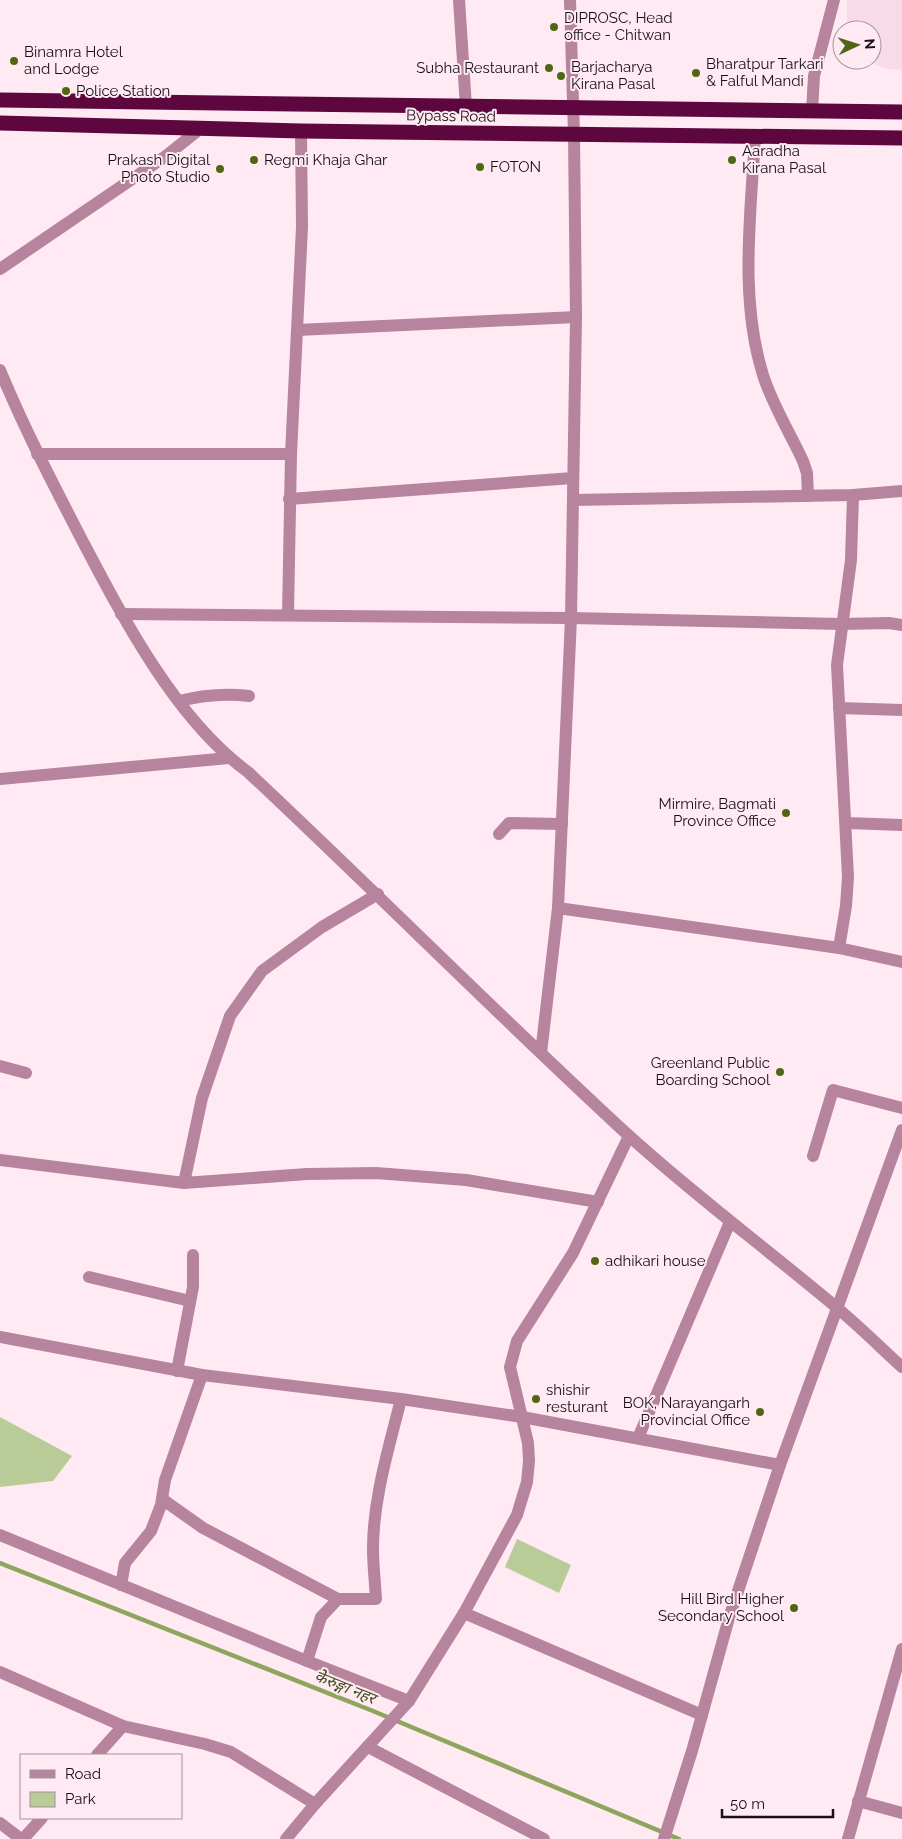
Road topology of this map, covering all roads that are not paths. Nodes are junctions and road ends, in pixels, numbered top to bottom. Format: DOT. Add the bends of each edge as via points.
graph roads {
  1 [pos="459,0"];
  2 [pos="570,0"];
  3 [pos="834,0"];
  4 [pos="0,100"];
  5 [pos="159,103"];
  6 [pos="466,107"];
  7 [pos="574,109"];
  8 [pos="675,110"];
  9 [pos="812,111"];
  10 [pos="902,112"];
  11 [pos="0,123"];
  12 [pos="159,128"];
  13 [pos="201,128"];
  14 [pos="300,131"];
  15 [pos="677,134"];
  16 [pos="574,135"];
  17 [pos="755,136"];
  18 [pos="902,138"];
  19 [pos="0,269"];
  20 [pos="576,317"];
  21 [pos="298,330"];
  22 [pos="0,370"];
  23 [pos="37,454"];
  24 [pos="291,454"];
  25 [pos="573,478"];
  26 [pos="902,491"];
  27 [pos="853,495"];
  28 [pos="808,496"];
  29 [pos="289,499"];
  30 [pos="573,500"];
  31 [pos="121,614"];
  32 [pos="288,614"];
  33 [pos="571,618"];
  34 [pos="841,624"];
  35 [pos="902,625"];
  36 [pos="249,696"];
  37 [pos="179,701"];
  38 [pos="839,708"];
  39 [pos="902,710"];
  40 [pos="229,758"];
  41 [pos="0,779"];
  42 [pos="847,823"];
  43 [pos="562,824"];
  44 [pos="902,825"];
  45 [pos="499,834"];
  46 [pos="378,894"];
  47 [pos="558,908"];
  48 [pos="839,948"];
  49 [pos="902,962"];
  50 [pos="541,1053"];
  51 [pos="0,1066"];
  52 [pos="26,1073"];
  53 [pos="902,1108"];
  54 [pos="902,1130"];
  55 [pos="629,1136"];
  56 [pos="813,1156"];
  57 [pos="0,1160"];
  58 [pos="184,1183"];
  59 [pos="598,1202"];
  60 [pos="730,1222"];
  61 [pos="193,1255"];
  62 [pos="88,1277"];
  63 [pos="190,1300"];
  64 [pos="838,1308"];
  65 [pos="0,1337"];
  66 [pos="902,1367"];
  67 [pos="177,1371"];
  68 [pos="202,1375"];
  69 [pos="401,1398"];
  70 [pos="522,1416"];
  71 [pos="638,1438"];
  72 [pos="780,1464"];
  73 [pos="162,1498"];
  74 [pos="0,1535"];
  75 [pos="121,1585"];
  76 [pos="338,1599"];
  77 [pos="464,1613"];
  78 [pos="902,1649"];
  79 [pos="307,1662"];
  80 [pos="0,1672"];
  81 [pos="406,1705"];
  82 [pos="702,1715"];
  83 [pos="123,1726"];
  84 [pos="368,1747"];
  85 [pos="98,1754"];
  86 [pos="858,1801"];
  87 [pos="315,1804"];
  88 [pos="902,1814"];
  89 [pos="41,1819"];
  90 [pos="0,1823"];
  91 [pos="22,1839"];
  92 [pos="286,1839"];
  93 [pos="544,1839"];
  94 [pos="664,1839"];
  95 [pos="848,1839"];
  1 -- 6 [label="street"];
  2 -- 7 [label="street"];
  3 -- 9 [label="street" via="814,76"];
  4 -- 5 [label="highway, Bypass Road"];
  5 -- 6 [label="highway, Bypass Road"];
  5 -- 12 [label="highway"];
  6 -- 7 [label="highway, Bypass Road"];
  7 -- 8 [label="highway, Bypass Road"];
  7 -- 16 [label="street"];
  8 -- 9 [label="highway, Bypass Road"];
  8 -- 15 [label="highway"];
  9 -- 10 [label="highway, Bypass Road"];
  11 -- 12 [label="highway, Bypass Road"];
  12 -- 13 [label="highway, Bypass Road"];
  13 -- 14 [label="highway, Bypass Road"];
  13 -- 19 [label="street" via="166,156"];
  14 -- 16 [label="highway, Bypass Road"];
  14 -- 21 [label="street" via="302,227"];
  15 -- 16 [label="highway, Bypass Road"];
  15 -- 17 [label="highway, Bypass Road"];
  16 -- 20 [label="street"];
  17 -- 18 [label="highway, Bypass Road"];
  17 -- 28 [label="street" via="749,270 756,351 764,377 803,461"];
  20 -- 21 [label="street"];
  20 -- 25 [label="street"];
  21 -- 24 [label="street"];
  22 -- 23 [label="street"];
  23 -- 24 [label="street"];
  23 -- 31 [label="street"];
  24 -- 29 [label="street"];
  25 -- 29 [label="street"];
  25 -- 30 [label="street"];
  26 -- 27 [label="street"];
  27 -- 28 [label="street"];
  27 -- 34 [label="street" via="851,560"];
  28 -- 30 [label="street"];
  29 -- 32 [label="street"];
  30 -- 33 [label="street"];
  31 -- 32 [label="street"];
  31 -- 37 [label="street"];
  32 -- 33 [label="street"];
  33 -- 34 [label="street"];
  33 -- 43 [label="street"];
  34 -- 35 [label="street"];
  34 -- 38 [label="street" via="837,665"];
  36 -- 37 [label="street" via="228,694"];
  37 -- 40 [label="street"];
  38 -- 39 [label="street"];
  38 -- 42 [label="street"];
  40 -- 41 [label="street"];
  40 -- 46 [label="street"];
  42 -- 44 [label="street"];
  42 -- 48 [label="street" via="848,877"];
  43 -- 45 [label="street" via="509,823"];
  43 -- 47 [label="street"];
  46 -- 50 [label="street"];
  46 -- 58 [label="street" via="322,927 262,971 230,1016 202,1098"];
  47 -- 48 [label="street"];
  47 -- 50 [label="street"];
  48 -- 49 [label="street"];
  50 -- 55 [label="street"];
  51 -- 52 [label="street"];
  53 -- 56 [label="street" via="833,1090"];
  54 -- 64 [label="street"];
  55 -- 59 [label="street"];
  55 -- 60 [label="street"];
  57 -- 58 [label="street"];
  58 -- 59 [label="street" via="307,1174 376,1173 466,1180"];
  59 -- 70 [label="street" via="574,1254 517,1341 510,1367"];
  60 -- 64 [label="street"];
  60 -- 71 [label="street"];
  61 -- 63 [label="street"];
  62 -- 63 [label="street"];
  63 -- 67 [label="street"];
  64 -- 66 [label="street"];
  64 -- 72 [label="street"];
  65 -- 67 [label="street"];
  67 -- 68 [label="street"];
  68 -- 69 [label="street"];
  68 -- 73 [label="street" via="165,1480"];
  69 -- 70 [label="street"];
  69 -- 76 [label="street" via="376,1508 373,1548 376,1598"];
  70 -- 71 [label="street"];
  70 -- 77 [label="street" via="528,1443 527,1482 517,1515"];
  71 -- 72 [label="street"];
  72 -- 82 [label="street" via="729,1618"];
  73 -- 75 [label="street" via="151,1532 125,1563"];
  73 -- 76 [label="street" via="203,1528"];
  74 -- 75 [label="street"];
  75 -- 79 [label="street"];
  76 -- 79 [label="street" via="321,1617"];
  77 -- 81 [label="street"];
  77 -- 82 [label="street"];
  78 -- 86 [label="street"];
  79 -- 81 [label="street"];
  80 -- 83 [label="street"];
  81 -- 84 [label="street"];
  82 -- 94 [label="street"];
  83 -- 85 [label="street"];
  83 -- 87 [label="street" via="231,1752"];
  84 -- 87 [label="street"];
  84 -- 93 [label="street"];
  86 -- 88 [label="street"];
  86 -- 95 [label="street"];
  87 -- 92 [label="street"];
  89 -- 91 [label="street"];
  90 -- 91 [label="street"];
}
